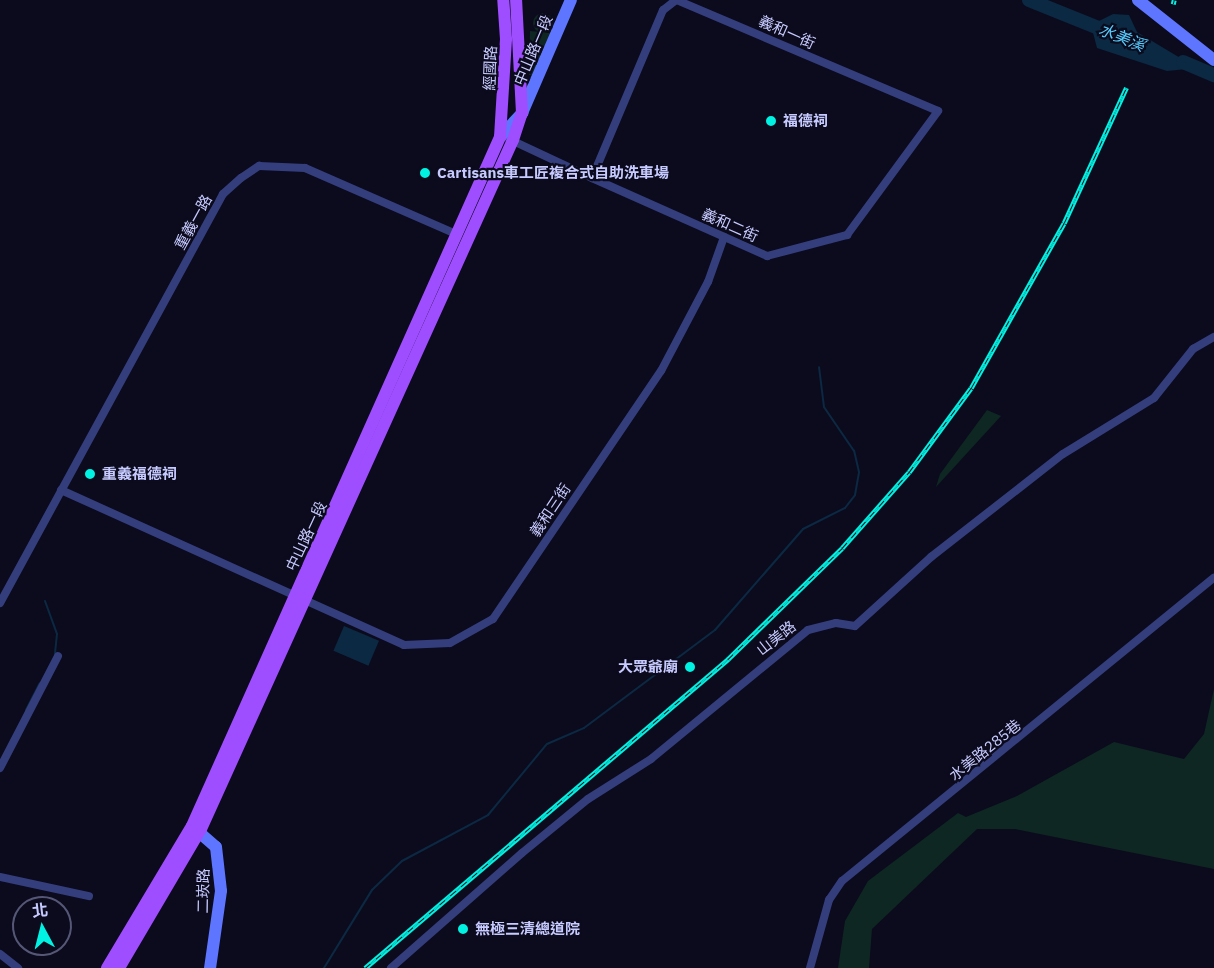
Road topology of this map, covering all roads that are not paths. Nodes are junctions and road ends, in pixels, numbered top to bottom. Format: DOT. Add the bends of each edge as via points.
graph roads {
  1 [pos="503,0"];
  2 [pos="516,0"];
  3 [pos="571,0"];
  4 [pos="1138,0"];
  5 [pos="1214,60"];
  6 [pos="938,111"];
  7 [pos="522,113"];
  8 [pos="500,137"];
  9 [pos="513,140"];
  10 [pos="592,178"];
  11 [pos="458,235"];
  12 [pos="724,237"];
  13 [pos="1214,337"];
  14 [pos="61,490"];
  15 [pos="1214,578"];
  16 [pos="300,600"];
  17 [pos="0,603"];
  18 [pos="58,656"];
  19 [pos="0,768"];
  20 [pos="197,828"];
  21 [pos="0,877"];
  22 [pos="89,896"];
  23 [pos="0,954"];
  24 [pos="18,968"];
  25 [pos="107,968"];
  26 [pos="119,968"];
  27 [pos="210,968"];
  28 [pos="391,968"];
  29 [pos="810,968"];
  1 -- 8 [label="main road, 經國路" via="506,39"];
  2 -- 7 [label="main road, 經國路"];
  3 -- 7 [label="street, 中山路一段"];
  4 -- 5 [label="street"];
  6 -- 10 [label="street, 義和一街" via="676,0 663,10"];
  6 -- 12 [label="street, 義和二街" via="847,234 767,255"];
  7 -- 8 [label="street, 中山路一段"];
  7 -- 9 [label="main road, 中山路一段"];
  8 -- 9 [label="street, 義和二街"];
  8 -- 11 [label="main road, 中山路一段"];
  9 -- 10 [label="street, 義和二街"];
  9 -- 16 [label="main road, 中山路一段"];
  10 -- 12 [label="street, 義和二街"];
  11 -- 14 [label="street, 重義一路" via="305,168 260,166 241,178 224,194"];
  11 -- 16 [label="main road, 中山路一段"];
  12 -- 16 [label="street, 義和三街" via="708,282 661,371 493,619 450,643 404,645"];
  13 -- 28 [label="street, 山美路" via="1193,349 1154,398 1063,454 931,557 855,626 836,623 799,637 651,759 588,799"];
  14 -- 16 [label="street, 義和三街"];
  14 -- 17 [label="street, 重義一路"];
  15 -- 29 [label="street, 水美路285巷" via="842,881 829,900"];
  16 -- 20 [label="main road, 中山路一段"];
  18 -- 19 [label="street"];
  20 -- 25 [label="main road, 中山路一段"];
  20 -- 26 [label="main road, 中山路一段"];
  20 -- 27 [label="street, 二崁路" via="216,847 221,891"];
  21 -- 22 [label="street"];
  23 -- 24 [label="street"];
}
